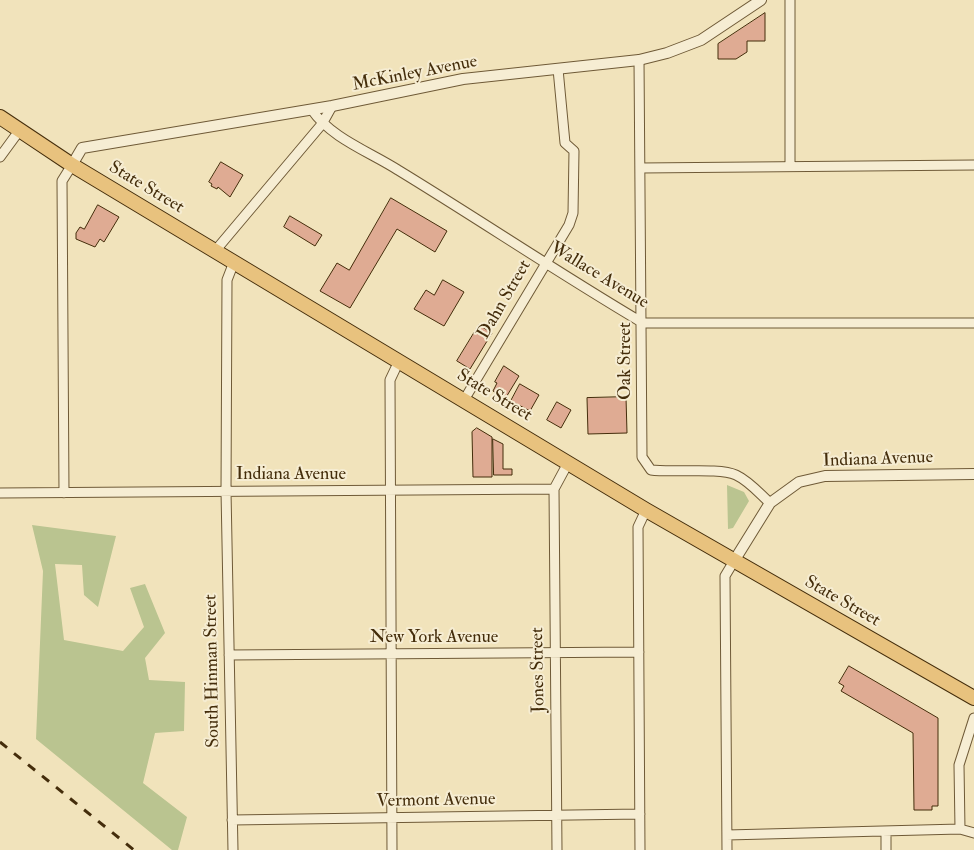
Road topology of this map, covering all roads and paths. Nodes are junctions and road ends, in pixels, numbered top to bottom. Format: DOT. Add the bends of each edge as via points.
graph roads {
  1 [pos="761,0"];
  2 [pos="790,0"];
  3 [pos="639,60"];
  4 [pos="558,69"];
  5 [pos="332,106"];
  6 [pos="312,110"];
  7 [pos="0,117"];
  8 [pos="322,124"];
  9 [pos="19,131"];
  10 [pos="0,157"];
  11 [pos="72,165"];
  12 [pos="974,165"];
  13 [pos="790,166"];
  14 [pos="640,168"];
  15 [pos="215,251"];
  16 [pos="234,262"];
  17 [pos="545,264"];
  18 [pos="643,323"];
  19 [pos="974,324"];
  20 [pos="399,361"];
  21 [pos="464,400"];
  22 [pos="568,463"];
  23 [pos="974,474"];
  24 [pos="554,489"];
  25 [pos="390,490"];
  26 [pos="226,491"];
  27 [pos="64,493"];
  28 [pos="0,494"];
  29 [pos="770,503"];
  30 [pos="646,510"];
  31 [pos="734,562"];
  32 [pos="639,652"];
  33 [pos="555,653"];
  34 [pos="390,654"];
  35 [pos="229,655"];
  36 [pos="974,698"];
  37 [pos="974,718"];
  38 [pos="640,814"];
  39 [pos="556,815"];
  40 [pos="391,817"];
  41 [pos="232,820"];
  42 [pos="960,829"];
  43 [pos="886,832"];
  44 [pos="974,833"];
  45 [pos="727,835"];
  46 [pos="233,850"];
  47 [pos="392,850"];
  48 [pos="557,850"];
  49 [pos="640,850"];
  50 [pos="727,850"];
  51 [pos="886,850"];
  1 -- 3 [label="street, McKinley Avenue" via="701,40"];
  2 -- 13 [label="street"];
  3 -- 4 [label="street, McKinley Avenue"];
  3 -- 14 [label="street, Oak Street"];
  4 -- 5 [label="street, McKinley Avenue" via="463,79"];
  4 -- 17 [label="street, Dahn Street" via="565,142 574,151 573,213"];
  5 -- 6 [label="street, McKinley Avenue"];
  5 -- 8 [label="street"];
  6 -- 8 [label="street, Wallace Avenue"];
  6 -- 11 [label="street, McKinley Avenue" via="82,148"];
  7 -- 9 [label="highway, State Street"];
  8 -- 15 [label="street"];
  8 -- 17 [label="street, Wallace Avenue"];
  9 -- 10 [label="street"];
  9 -- 11 [label="highway, State Street"];
  11 -- 15 [label="highway, State Street"];
  11 -- 27 [label="street" via="62,181"];
  12 -- 13 [label="street"];
  13 -- 14 [label="street"];
  14 -- 18 [label="street, Oak Street"];
  15 -- 16 [label="highway, State Street"];
  16 -- 20 [label="highway, State Street"];
  16 -- 26 [label="street, South Hinman Street" via="226,280"];
  17 -- 18 [label="street, Wallace Avenue"];
  17 -- 21 [label="street, Dahn Street"];
  18 -- 19 [label="street, Wallace Avenue"];
  18 -- 29 [label="street, Oak Street" via="642,457 650,470 735,475"];
  20 -- 21 [label="highway, State Street"];
  20 -- 25 [label="street" via="390,380"];
  21 -- 22 [label="highway, State Street"];
  22 -- 24 [label="street"];
  22 -- 30 [label="highway, State Street"];
  23 -- 29 [label="street, Indiana Avenue" via="825,476 799,482"];
  24 -- 25 [label="street, Indiana Avenue"];
  24 -- 33 [label="street, Jones Street"];
  25 -- 26 [label="street, Indiana Avenue"];
  25 -- 34 [label="street"];
  26 -- 27 [label="street, Indiana Avenue"];
  26 -- 35 [label="street, South Hinman Street"];
  27 -- 28 [label="street, Indiana Avenue"];
  29 -- 31 [label="street, Indiana Avenue"];
  30 -- 31 [label="highway, State Street"];
  30 -- 32 [label="street" via="638,527"];
  31 -- 36 [label="highway, State Street"];
  31 -- 45 [label="street" via="725,576"];
  32 -- 33 [label="street, New York Avenue"];
  32 -- 38 [label="street"];
  33 -- 34 [label="street, New York Avenue"];
  33 -- 39 [label="street, Jones Street"];
  34 -- 35 [label="street, New York Avenue"];
  34 -- 40 [label="street"];
  35 -- 41 [label="street, South Hinman Street"];
  37 -- 42 [label="street" via="959,764"];
  38 -- 39 [label="street, Vermont Avenue"];
  38 -- 49 [label="street"];
  39 -- 40 [label="street, Vermont Avenue"];
  39 -- 48 [label="street, Jones Street"];
  40 -- 41 [label="street, Vermont Avenue"];
  40 -- 47 [label="street"];
  41 -- 46 [label="street, South Hinman Street"];
  42 -- 43 [label="street"];
  42 -- 44 [label="street"];
  43 -- 45 [label="street"];
  43 -- 51 [label="street"];
  45 -- 50 [label="street"];
}
